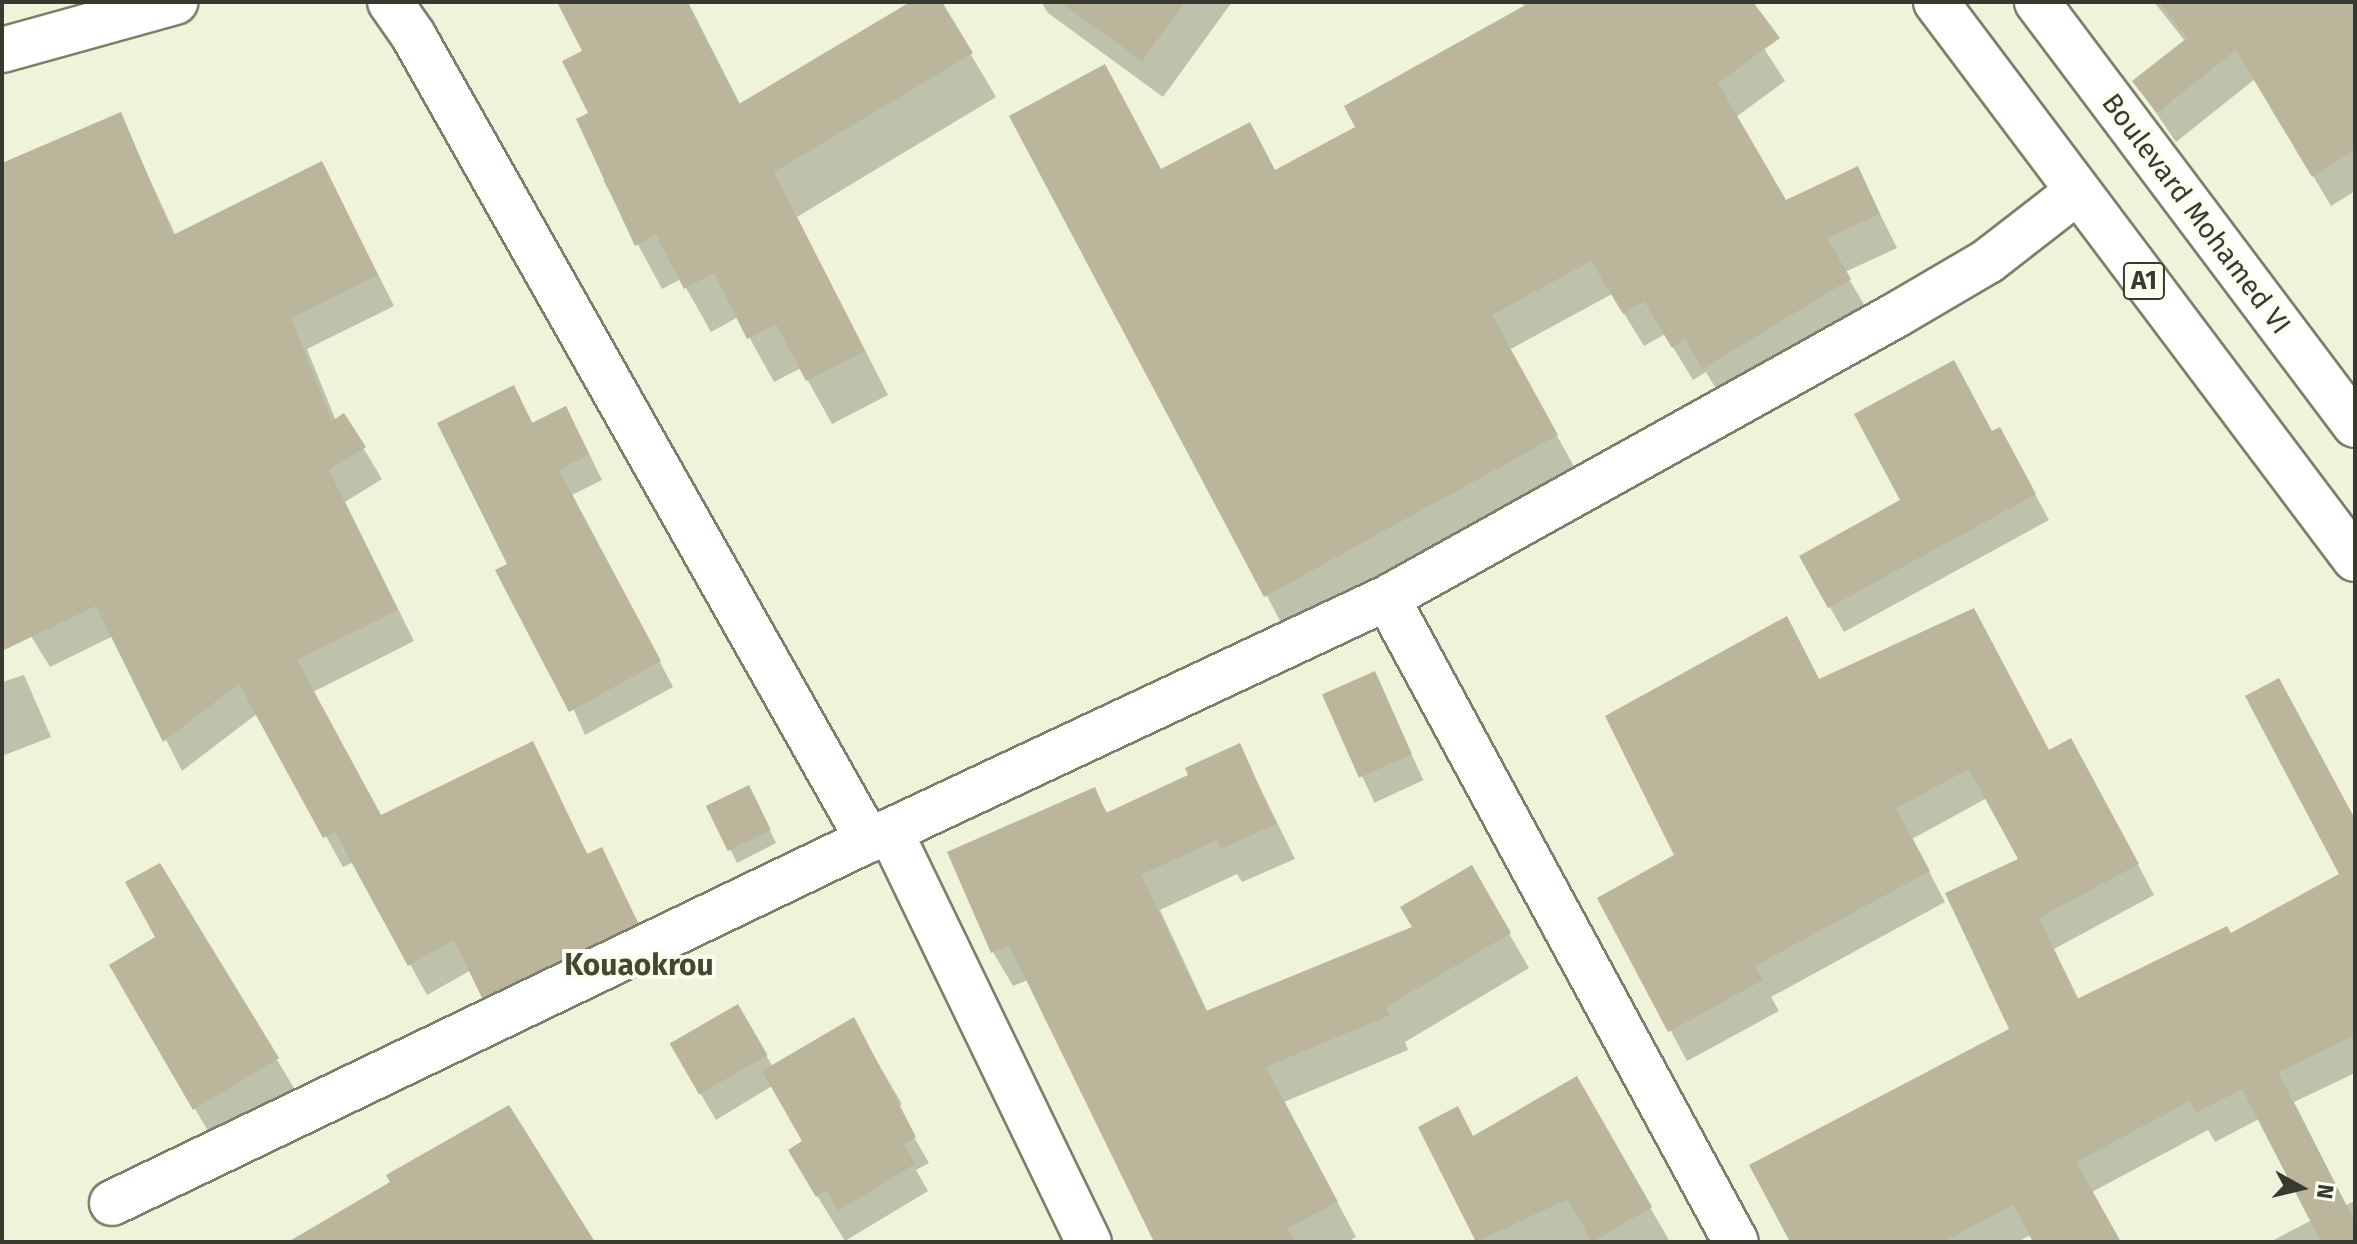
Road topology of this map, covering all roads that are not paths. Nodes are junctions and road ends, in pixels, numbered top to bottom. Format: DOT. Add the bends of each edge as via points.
graph roads {
  1 [pos="175,2"];
  2 [pos="390,2"];
  3 [pos="1936,2"];
  4 [pos="2037,2"];
  5 [pos="2,50"];
  6 [pos="2077,192"];
  7 [pos="2355,425"];
  8 [pos="2355,559"];
  9 [pos="1387,598"];
  10 [pos="879,836"];
  11 [pos="112,1203"];
  12 [pos="1089,1242"];
  13 [pos="1736,1242"];
  1 -- 5 [label="street"];
  2 -- 10 [label="street"];
  3 -- 6 [label="street, A1"];
  4 -- 7 [label="street, Boulevard Mohamed VI"];
  6 -- 8 [label="street, A1"];
  6 -- 9 [label="street" via="1975,268"];
  9 -- 10 [label="street"];
  9 -- 13 [label="street"];
  10 -- 11 [label="street"];
  10 -- 12 [label="street"];
}
